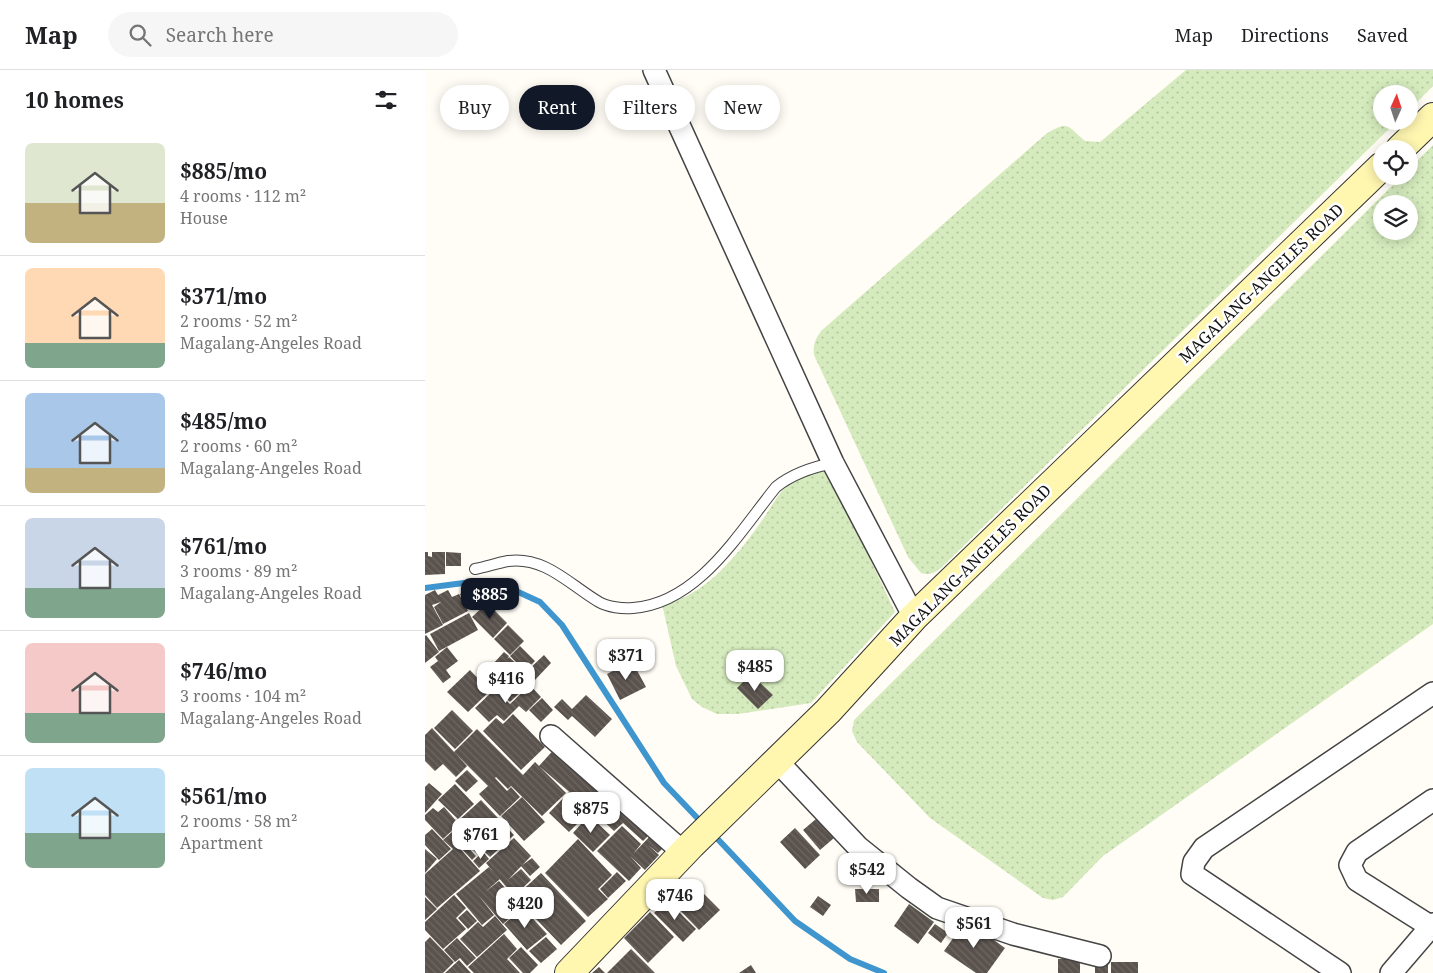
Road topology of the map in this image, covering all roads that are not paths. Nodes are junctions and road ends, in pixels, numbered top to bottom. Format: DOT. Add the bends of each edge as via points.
graph roads {
  1 [pos="653,70"];
  2 [pos="1433,117"];
  3 [pos="1409,140"];
  4 [pos="1373,175"];
  5 [pos="833,463"];
  6 [pos="475,569"];
  7 [pos="914,617"];
  8 [pos="1433,693"];
  9 [pos="551,736"];
  10 [pos="777,762"];
  11 [pos="1433,800"];
  12 [pos="688,849"];
  13 [pos="1432,925"];
  14 [pos="1100,956"];
  15 [pos="569,973"];
  16 [pos="1341,973"];
  17 [pos="1391,973"];
  1 -- 5 [label="street"];
  2 -- 3 [label="main road"];
  4 -- 7 [label="main road, MAGALANG-ANGELES ROAD"];
  5 -- 6 [label="lane" via="785,480 711,566 687,588 649,606 625,609 602,604 551,569 525,561 509,561"];
  5 -- 7 [label="street"];
  7 -- 10 [label="main road, MAGALANG-ANGELES ROAD"];
  8 -- 16 [label="street" via="1204,848 1195,862 1193,874"];
  9 -- 12 [label="street"];
  10 -- 12 [label="main road, MAGALANG-ANGELES ROAD"];
  10 -- 14 [label="street" via="859,847 937,908 1013,934"];
  11 -- 13 [label="street" via="1357,852 1350,865 1357,880"];
  12 -- 15 [label="main road, MAGALANG-ANGELES ROAD"];
  13 -- 17 [label="street"];
}
